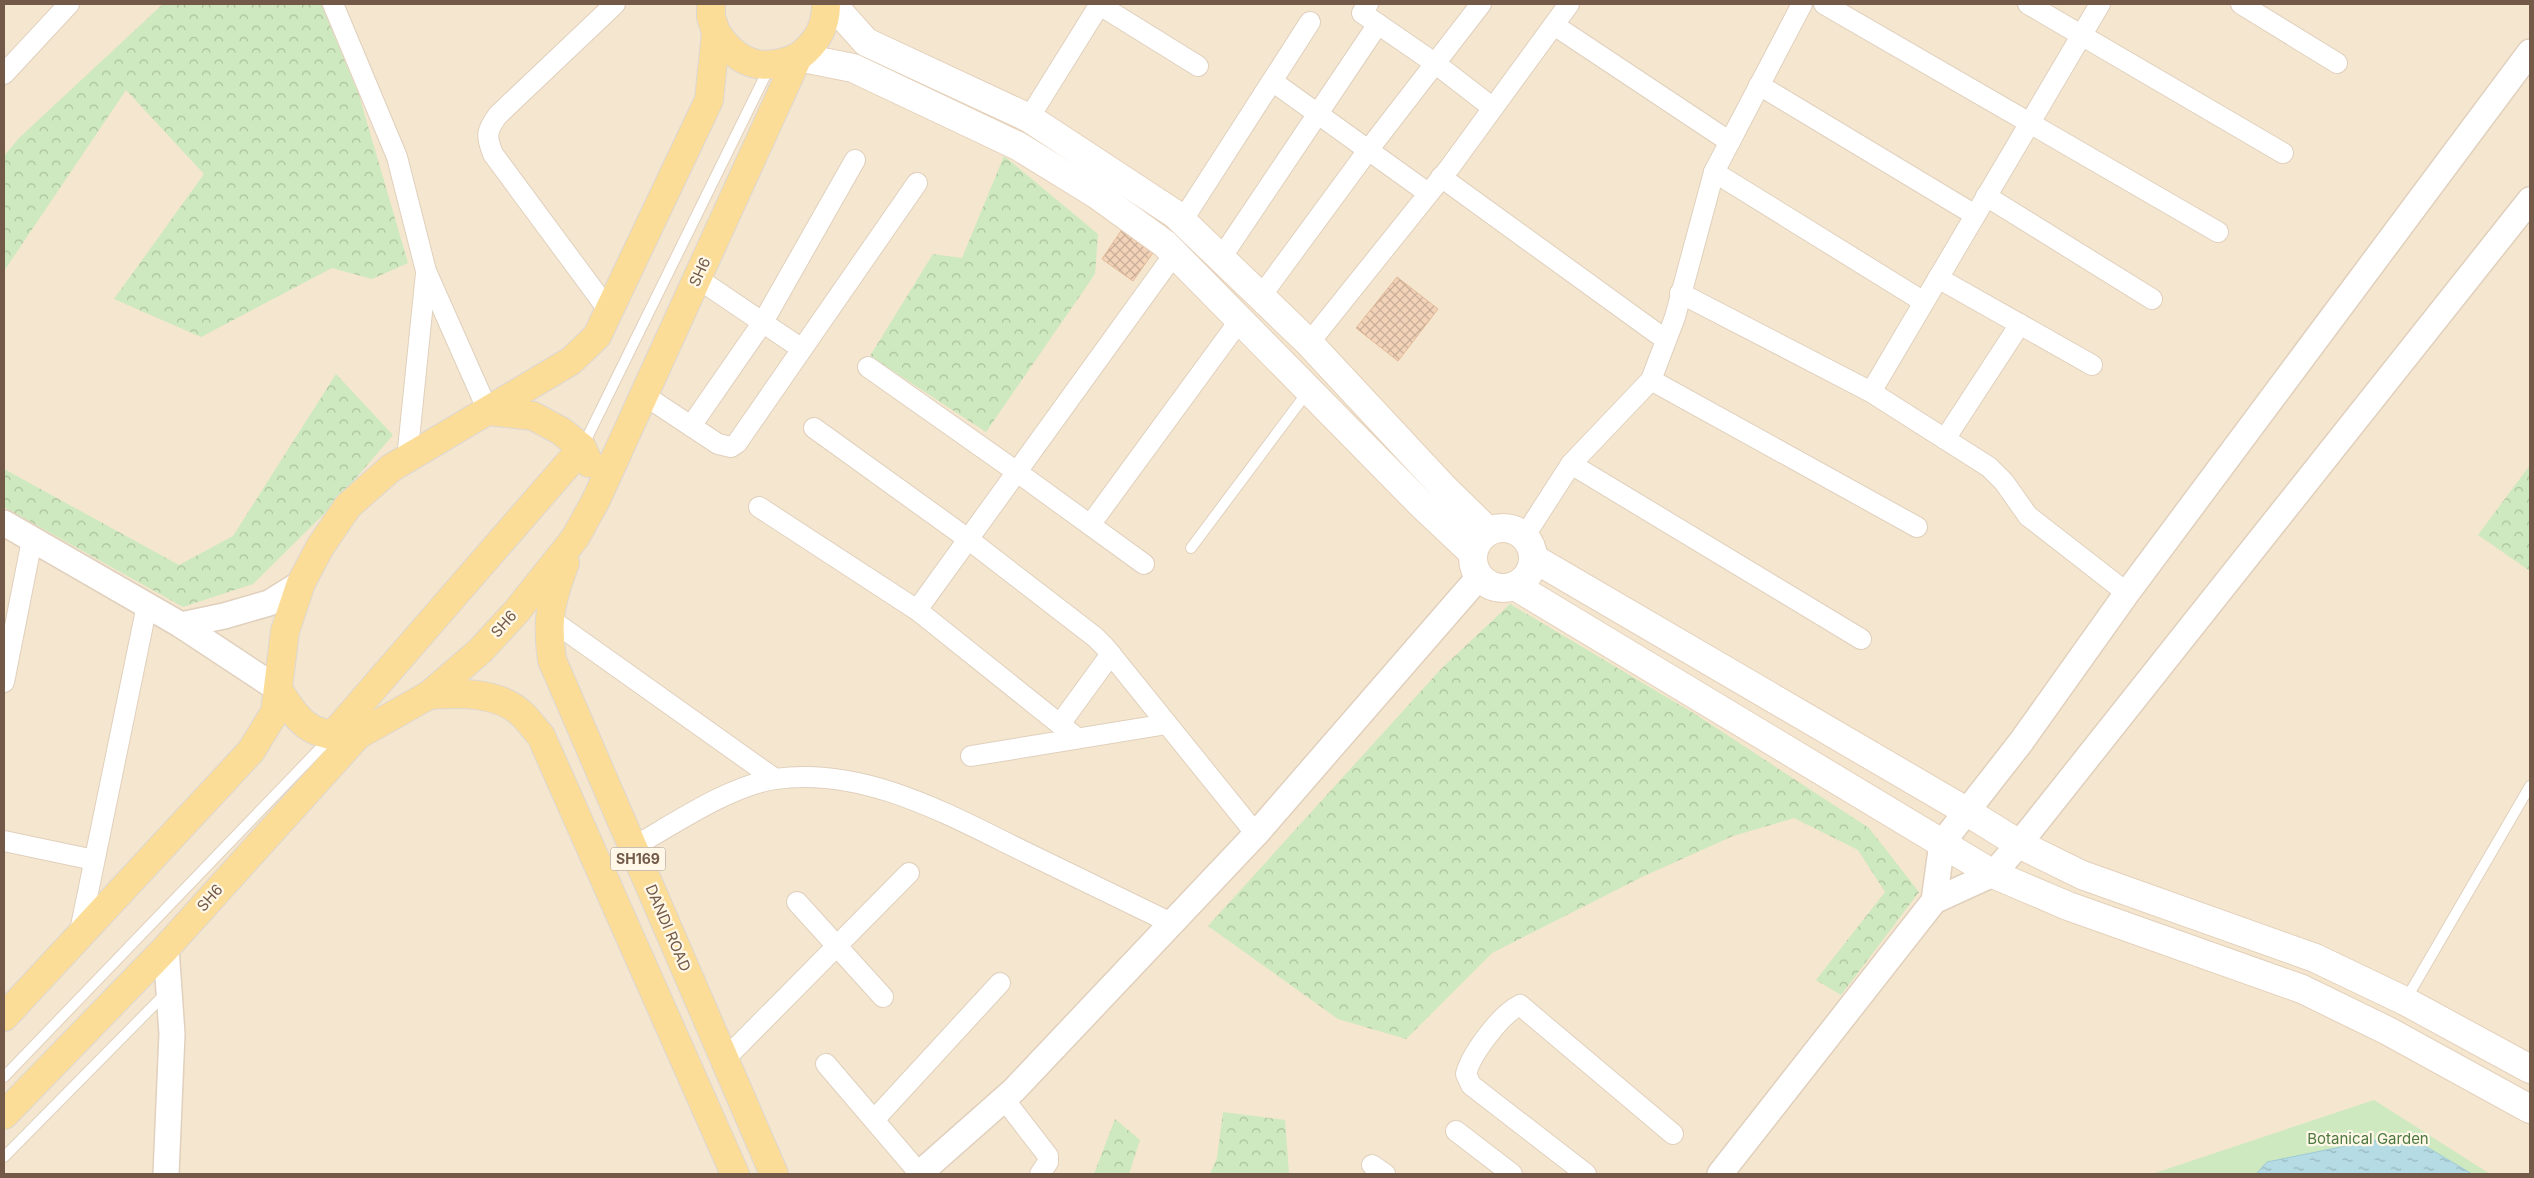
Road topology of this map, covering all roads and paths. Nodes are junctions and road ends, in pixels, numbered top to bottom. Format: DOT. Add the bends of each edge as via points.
graph roads {
  1 [pos="69,4"];
  2 [pos="333,4"];
  3 [pos="615,4"];
  4 [pos="711,4"];
  5 [pos="826,4"];
  6 [pos="832,4"];
  7 [pos="1099,4"];
  8 [pos="1368,4"];
  9 [pos="1481,4"];
  10 [pos="1569,4"];
  11 [pos="1802,4"];
  12 [pos="1824,4"];
  13 [pos="2028,4"];
  14 [pos="2100,4"];
  15 [pos="2241,4"];
  16 [pos="1310,22"];
  17 [pos="1378,24"];
  18 [pos="1554,25"];
  19 [pos="716,32"];
  20 [pos="2081,36"];
  21 [pos="2530,52"];
  22 [pos="798,57"];
  23 [pos="2337,63"];
  24 [pos="1436,64"];
  25 [pos="770,65"];
  26 [pos="1198,66"];
  27 [pos="4,74"];
  28 [pos="1272,81"];
  29 [pos="1759,85"];
  30 [pos="1493,108"];
  31 [pos="1318,113"];
  32 [pos="1029,118"];
  33 [pos="2028,124"];
  34 [pos="1730,142"];
  35 [pos="1369,149"];
  36 [pos="2283,153"];
  37 [pos="855,160"];
  38 [pos="1714,172"];
  39 [pos="1441,177"];
  40 [pos="917,183"];
  41 [pos="1428,193"];
  42 [pos="1986,196"];
  43 [pos="2530,200"];
  44 [pos="1975,215"];
  45 [pos="1182,221"];
  46 [pos="2218,232"];
  47 [pos="1175,253"];
  48 [pos="1221,258"];
  49 [pos="426,271"];
  50 [pos="697,278"];
  51 [pos="1938,278"];
  52 [pos="1680,292"];
  53 [pos="1261,296"];
  54 [pos="2152,299"];
  55 [pos="1924,302"];
  56 [pos="609,311"];
  57 [pos="1240,320"];
  58 [pos="763,322"];
  59 [pos="2020,324"];
  60 [pos="1666,340"];
  61 [pos="1309,343"];
  62 [pos="802,349"];
  63 [pos="2092,365"];
  64 [pos="868,367"];
  65 [pos="1651,380"];
  66 [pos="1309,390"];
  67 [pos="1871,392"];
  68 [pos="644,395"];
  69 [pos="488,411"];
  70 [pos="691,426"];
  71 [pos="814,428"];
  72 [pos="1945,439"];
  73 [pos="582,448"];
  74 [pos="407,459"];
  75 [pos="1571,464"];
  76 [pos="1017,472"];
  77 [pos="596,500"];
  78 [pos="760,507"];
  79 [pos="4,523"];
  80 [pos="1090,524"];
  81 [pos="1917,527"];
  82 [pos="575,538"];
  83 [pos="32,540"];
  84 [pos="968,540"];
  85 [pos="1528,547"];
  86 [pos="1191,548"];
  87 [pos="1480,554"];
  88 [pos="1144,564"];
  89 [pos="301,583"];
  90 [pos="1515,586"];
  91 [pos="2127,593"];
  92 [pos="147,605"];
  93 [pos="917,610"];
  94 [pos="550,619"];
  95 [pos="181,625"];
  96 [pos="1861,639"];
  97 [pos="1111,654"];
  98 [pos="4,682"];
  99 [pos="428,695"];
  100 [pos="277,700"];
  101 [pos="1060,724"];
  102 [pos="1167,724"];
  103 [pos="358,735"];
  104 [pos="332,736"];
  105 [pos="1077,738"];
  106 [pos="971,756"];
  107 [pos="775,779"];
  108 [pos="2530,786"];
  109 [pos="1966,810"];
  110 [pos="1256,834"];
  111 [pos="4,841"];
  112 [pos="1942,843"];
  113 [pos="2018,844"];
  114 [pos="633,847"];
  115 [pos="94,860"];
  116 [pos="909,873"];
  117 [pos="1993,874"];
  118 [pos="1934,901"];
  119 [pos="797,902"];
  120 [pos="1172,923"];
  121 [pos="79,936"];
  122 [pos="836,947"];
  123 [pos="166,948"];
  124 [pos="1000,983"];
  125 [pos="168,990"];
  126 [pos="883,997"];
  127 [pos="2405,1001"];
  128 [pos="4,1017"];
  129 [pos="725,1059"];
  130 [pos="826,1064"];
  131 [pos="2530,1069"];
  132 [pos="4,1077"];
  133 [pos="1004,1098"];
  134 [pos="2530,1109"];
  135 [pos="4,1115"];
  136 [pos="874,1120"];
  137 [pos="1456,1130"];
  138 [pos="1674,1134"];
  139 [pos="4,1157"];
  140 [pos="166,1174"];
  141 [pos="735,1174"];
  142 [pos="774,1174"];
  143 [pos="920,1174"];
  144 [pos="1040,1174"];
  145 [pos="1512,1174"];
  146 [pos="1586,1174"];
  147 [pos="1720,1174"];
  1 -- 27 [label="street"];
  2 -- 49 [label="street" via="397,157"];
  3 -- 56 [label="street" via="498,115 490,126 487,139 493,154"];
  4 -- 19 [label="main road"];
  5 -- 22 [label="main road, SH6" via="821,32 808,50"];
  6 -- 32 [label="main road" via="866,42"];
  7 -- 26 [label="street"];
  7 -- 32 [label="street"];
  8 -- 17 [label="street" via="1362,13"];
  9 -- 24 [label="street"];
  10 -- 18 [label="street"];
  11 -- 29 [label="street"];
  12 -- 33 [label="street"];
  13 -- 20 [label="street"];
  14 -- 20 [label="street"];
  15 -- 23 [label="street"];
  16 -- 28 [label="street"];
  17 -- 24 [label="street"];
  17 -- 31 [label="street"];
  18 -- 30 [label="street"];
  18 -- 34 [label="street"];
  19 -- 25 [label="main road" via="739,57"];
  19 -- 56 [label="main road" via="710,100"];
  20 -- 33 [label="street"];
  20 -- 36 [label="street"];
  21 -- 91 [label="street"];
  22 -- 25 [label="main road"];
  22 -- 47 [label="main road" via="853,68 1018,146 1096,194"];
  22 -- 50 [label="main road, SH6"];
  24 -- 30 [label="street"];
  24 -- 35 [label="street"];
  25 -- 73 [label="lane"];
  28 -- 31 [label="street"];
  28 -- 45 [label="street"];
  29 -- 34 [label="street"];
  29 -- 44 [label="street"];
  30 -- 39 [label="street"];
  31 -- 35 [label="street"];
  31 -- 48 [label="street"];
  32 -- 45 [label="main road"];
  33 -- 42 [label="street"];
  33 -- 46 [label="street"];
  34 -- 38 [label="street"];
  35 -- 41 [label="street"];
  35 -- 53 [label="street"];
  37 -- 58 [label="street"];
  38 -- 52 [label="street"];
  38 -- 55 [label="street"];
  39 -- 41 [label="street"];
  39 -- 60 [label="street"];
  40 -- 62 [label="street"];
  41 -- 61 [label="street"];
  42 -- 44 [label="street"];
  42 -- 54 [label="street"];
  43 -- 113 [label="street"];
  44 -- 51 [label="street"];
  45 -- 48 [label="main road"];
  47 -- 57 [label="main road"];
  47 -- 76 [label="street"];
  48 -- 53 [label="main road"];
  49 -- 69 [label="street"];
  49 -- 74 [label="street"];
  50 -- 58 [label="street"];
  50 -- 68 [label="main road, SH6"];
  51 -- 55 [label="street"];
  51 -- 59 [label="street"];
  52 -- 60 [label="street"];
  52 -- 67 [label="street"];
  53 -- 61 [label="main road"];
  55 -- 67 [label="street"];
  56 -- 69 [label="main road" via="596,336 571,361"];
  57 -- 66 [label="main road"];
  57 -- 80 [label="street"];
  58 -- 62 [label="street"];
  58 -- 70 [label="street"];
  59 -- 63 [label="street"];
  59 -- 72 [label="street"];
  60 -- 65 [label="street"];
  61 -- 87 [label="main road" via="1444,488"];
  62 -- 70 [label="street" via="738,443 724,446"];
  64 -- 76 [label="street"];
  65 -- 75 [label="street"];
  65 -- 81 [label="street"];
  66 -- 86 [label="lane"];
  66 -- 87 [label="main road"];
  67 -- 72 [label="street"];
  68 -- 70 [label="street"];
  68 -- 77 [label="main road, SH6"];
  69 -- 73 [label="main road" via="532,416 561,431"];
  69 -- 74 [label="main road"];
  71 -- 84 [label="street"];
  72 -- 91 [label="street" via="1989,467 2028,516"];
  73 -- 77 [label="main road" via="589,464"];
  73 -- 104 [label="main road"];
  74 -- 89 [label="main road" via="391,468 348,506 320,547"];
  75 -- 85 [label="street"];
  75 -- 96 [label="street"];
  76 -- 80 [label="street"];
  76 -- 84 [label="street"];
  77 -- 82 [label="main road, SH6"];
  78 -- 93 [label="street"];
  79 -- 83 [label="street"];
  80 -- 88 [label="street"];
  82 -- 94 [label="main road, DANDI ROAD / SH169" via="552,598"];
  82 -- 99 [label="main road, SH6" via="492,638"];
  83 -- 92 [label="street"];
  83 -- 98 [label="street"];
  84 -- 93 [label="street"];
  84 -- 97 [label="street" via="1095,637"];
  85 -- 87 [label="main road" via="1507,528"];
  85 -- 90 [label="main road" via="1529,573"];
  85 -- 109 [label="main road"];
  87 -- 90 [label="main road" via="1496,588"];
  87 -- 110 [label="street"];
  89 -- 95 [label="street" via="269,603"];
  89 -- 100 [label="main road" via="285,631"];
  90 -- 112 [label="main road"];
  91 -- 109 [label="street" via="2020,742"];
  92 -- 95 [label="street"];
  92 -- 115 [label="street"];
  93 -- 101 [label="street"];
  94 -- 107 [label="street"];
  94 -- 114 [label="main road, DANDI ROAD / SH169" via="548,634 552,660"];
  95 -- 100 [label="street"];
  97 -- 101 [label="street"];
  97 -- 102 [label="street"];
  99 -- 103 [label="main road, SH6"];
  99 -- 141 [label="main road, SH169" via="466,693 499,700 522,713 541,736"];
  100 -- 104 [label="main road" via="310,728"];
  100 -- 121 [label="main road" via="251,751"];
  101 -- 105 [label="street"];
  102 -- 105 [label="street"];
  102 -- 110 [label="street"];
  103 -- 104 [label="main road"];
  103 -- 123 [label="main road, SH6"];
  104 -- 132 [label="lane"];
  105 -- 106 [label="street"];
  107 -- 114 [label="street" via="740,788"];
  107 -- 120 [label="street" via="813,777 858,783 902,795"];
  108 -- 127 [label="lane"];
  109 -- 112 [label="street"];
  109 -- 113 [label="main road"];
  110 -- 120 [label="street"];
  111 -- 115 [label="street"];
  112 -- 117 [label="main road"];
  112 -- 118 [label="street"];
  113 -- 117 [label="street"];
  113 -- 127 [label="main road" via="2082,875 2315,958"];
  114 -- 129 [label="main road, DANDI ROAD / SH169"];
  115 -- 121 [label="street"];
  116 -- 122 [label="street"];
  117 -- 118 [label="street"];
  117 -- 134 [label="main road" via="2068,906 2302,990 2388,1031"];
  118 -- 147 [label="street"];
  119 -- 122 [label="street"];
  120 -- 133 [label="street"];
  121 -- 128 [label="main road"];
  122 -- 126 [label="street"];
  122 -- 129 [label="street"];
  123 -- 125 [label="street"];
  123 -- 135 [label="main road, SH6"];
  124 -- 136 [label="street"];
  125 -- 139 [label="lane"];
  125 -- 140 [label="street" via="172,1034"];
  127 -- 131 [label="main road"];
  129 -- 142 [label="main road, DANDI ROAD / SH169"];
  130 -- 136 [label="street"];
  133 -- 143 [label="street"];
  133 -- 144 [label="street" via="1048,1156"];
  136 -- 143 [label="street"];
  137 -- 145 [label="street"];
  138 -- 146 [label="street" via="1520,1005 1510,1009 1469,1064 1466,1074 1471,1085"];
}
